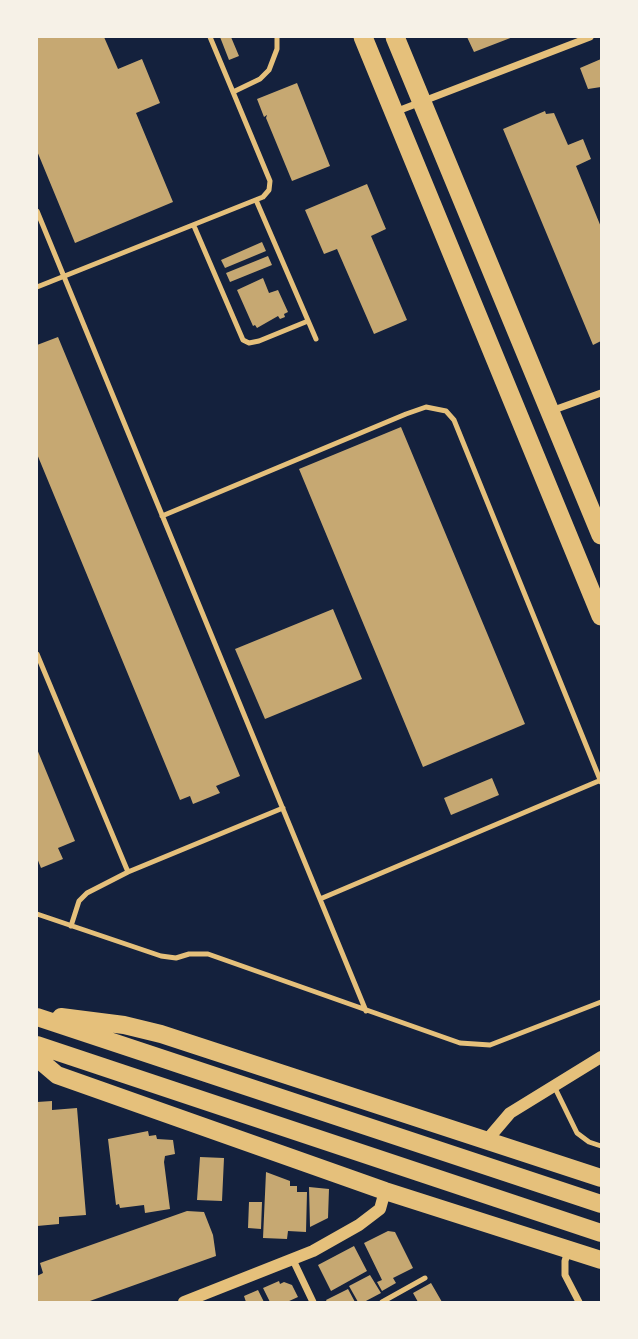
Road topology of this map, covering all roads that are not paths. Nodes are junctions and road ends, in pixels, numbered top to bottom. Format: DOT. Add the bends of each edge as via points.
graph roads {
  1 [pos="209,37"];
  2 [pos="276,37"];
  3 [pos="363,37"];
  4 [pos="395,37"];
  5 [pos="587,37"];
  6 [pos="233,92"];
  7 [pos="422,102"];
  8 [pos="394,113"];
  9 [pos="256,200"];
  10 [pos="37,211"];
  11 [pos="194,226"];
  12 [pos="63,276"];
  13 [pos="37,287"];
  14 [pos="308,321"];
  15 [pos="316,338"];
  16 [pos="601,393"];
  17 [pos="550,412"];
  18 [pos="162,516"];
  19 [pos="601,535"];
  20 [pos="601,616"];
  21 [pos="37,654"];
  22 [pos="601,781"];
  23 [pos="282,808"];
  24 [pos="128,872"];
  25 [pos="320,899"];
  26 [pos="37,914"];
  27 [pos="71,926"];
  28 [pos="601,1002"];
  29 [pos="366,1011"];
  30 [pos="37,1015"];
  31 [pos="37,1045"];
  32 [pos="601,1057"];
  33 [pos="37,1058"];
  34 [pos="554,1085"];
  35 [pos="487,1140"];
  36 [pos="601,1146"];
  37 [pos="601,1178"];
  38 [pos="385,1191"];
  39 [pos="601,1204"];
  40 [pos="601,1233"];
  41 [pos="568,1250"];
  42 [pos="293,1260"];
  43 [pos="601,1260"];
  44 [pos="425,1278"];
  45 [pos="184,1302"];
  46 [pos="313,1302"];
  47 [pos="382,1302"];
  48 [pos="579,1302"];
  1 -- 6 [label="lane"];
  2 -- 6 [label="lane" via="269,70"];
  3 -- 8 [label="highway"];
  4 -- 7 [label="highway"];
  5 -- 7 [label="street"];
  6 -- 9 [label="lane" via="270,181 269,190"];
  7 -- 8 [label="street"];
  7 -- 17 [label="highway"];
  8 -- 20 [label="highway"];
  9 -- 11 [label="lane"];
  9 -- 14 [label="lane"];
  10 -- 12 [label="lane"];
  11 -- 12 [label="lane"];
  11 -- 14 [label="lane" via="243,340 259,341"];
  12 -- 13 [label="lane"];
  12 -- 18 [label="lane"];
  14 -- 15 [label="lane"];
  16 -- 17 [label="street"];
  17 -- 19 [label="highway"];
  18 -- 22 [label="lane" via="406,414 426,407 446,411 454,420"];
  18 -- 23 [label="lane"];
  21 -- 24 [label="lane"];
  22 -- 25 [label="lane"];
  23 -- 24 [label="lane"];
  23 -- 25 [label="lane"];
  24 -- 27 [label="lane" via="87,893 79,901"];
  25 -- 29 [label="lane"];
  26 -- 27 [label="lane"];
  27 -- 29 [label="lane" via="161,956 208,954"];
  28 -- 29 [label="lane" via="490,1045 460,1043"];
  30 -- 35 [label="main road" via="161,1034"];
  30 -- 39 [label="main road"];
  31 -- 40 [label="main road"];
  32 -- 34 [label="street"];
  33 -- 38 [label="main road" via="57,1075"];
  34 -- 35 [label="street" via="510,1113"];
  34 -- 36 [label="lane" via="572,1127 583,1139"];
  35 -- 37 [label="main road"];
  38 -- 41 [label="main road"];
  38 -- 42 [label="street" via="380,1209 359,1225"];
  41 -- 43 [label="main road"];
  41 -- 48 [label="street" via="565,1275"];
  42 -- 45 [label="street"];
  42 -- 46 [label="street"];
  44 -- 47 [label="lane"];
}
